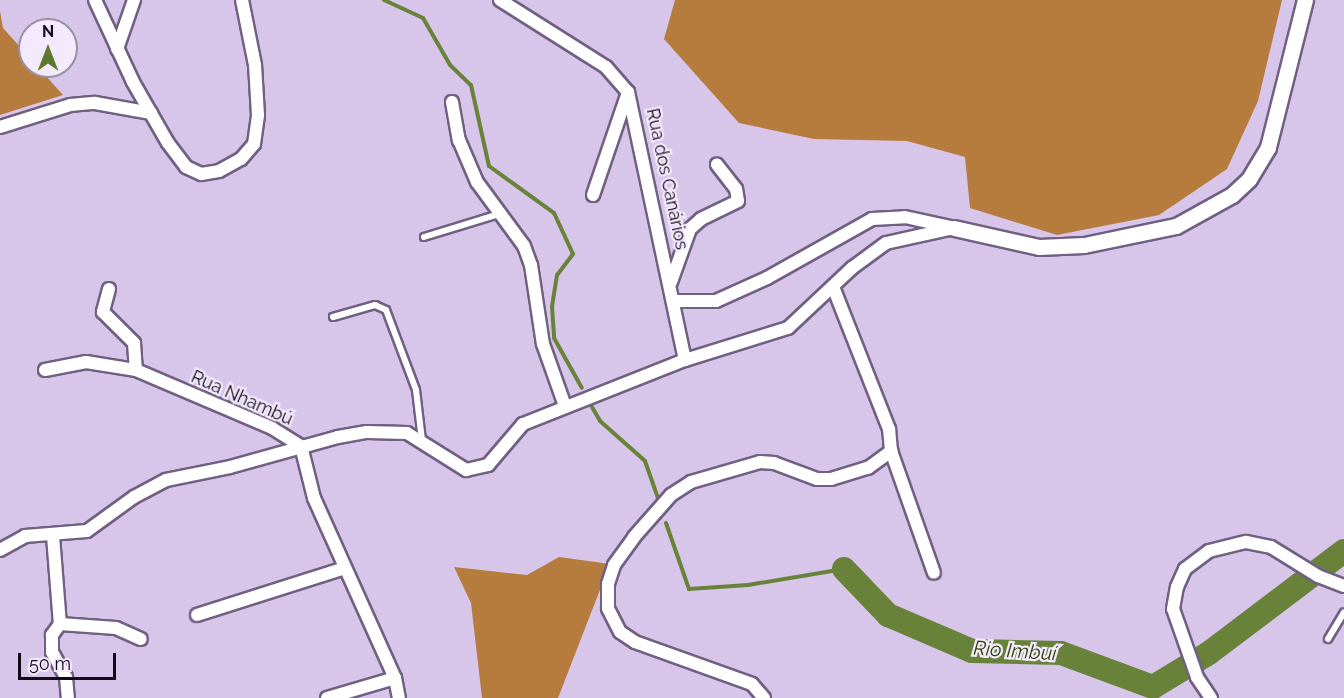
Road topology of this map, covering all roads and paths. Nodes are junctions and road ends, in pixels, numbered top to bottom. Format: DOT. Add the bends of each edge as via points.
graph roads {
  1 [pos="95,0"];
  2 [pos="134,0"];
  3 [pos="242,0"];
  4 [pos="500,0"];
  5 [pos="1305,0"];
  6 [pos="117,48"];
  7 [pos="628,92"];
  8 [pos="452,102"];
  9 [pos="151,113"];
  10 [pos="0,126"];
  11 [pos="717,165"];
  12 [pos="593,195"];
  13 [pos="500,213"];
  14 [pos="954,228"];
  15 [pos="424,237"];
  16 [pos="671,282"];
  17 [pos="833,287"];
  18 [pos="109,289"];
  19 [pos="675,301"];
  20 [pos="333,317"];
  21 [pos="685,360"];
  22 [pos="45,370"];
  23 [pos="136,370"];
  24 [pos="565,406"];
  25 [pos="422,440"];
  26 [pos="301,447"];
  27 [pos="891,451"];
  28 [pos="53,536"];
  29 [pos="0,550"];
  30 [pos="345,568"];
  31 [pos="934,573"];
  32 [pos="1344,586"];
  33 [pos="1344,612"];
  34 [pos="197,615"];
  35 [pos="60,624"];
  36 [pos="141,639"];
  37 [pos="1328,639"];
  38 [pos="395,678"];
  39 [pos="68,698"];
  40 [pos="327,698"];
  41 [pos="399,698"];
  42 [pos="764,698"];
  43 [pos="1210,698"];
  1 -- 6 [label="street"];
  2 -- 6 [label="street"];
  3 -- 9 [label="street" via="255,65 258,116 254,144 241,159 219,171 201,174 186,167 176,155"];
  4 -- 7 [label="street, Rua dos Canários" via="606,67"];
  5 -- 14 [label="street" via="1268,147 1249,179 1232,195 1176,226 1084,245 1039,247"];
  6 -- 9 [label="street"];
  7 -- 12 [label="street"];
  7 -- 16 [label="street, Rua dos Canários"];
  8 -- 13 [label="street" via="464,154 486,198"];
  9 -- 10 [label="street" via="94,103 70,105"];
  11 -- 16 [label="street" via="736,189 738,201 700,219 690,229"];
  13 -- 15 [label="lane"];
  13 -- 24 [label="street" via="520,238 531,265 543,344"];
  14 -- 17 [label="street" via="886,243"];
  14 -- 19 [label="street" via="905,217 872,219 767,278 716,301"];
  16 -- 19 [label="street, Rua dos Canários"];
  17 -- 21 [label="street" via="788,328"];
  17 -- 27 [label="street" via="889,429"];
  18 -- 23 [label="street" via="103,312 134,343"];
  19 -- 21 [label="street, Rua dos Canários"];
  20 -- 25 [label="lane" via="375,305 386,310 416,390"];
  21 -- 24 [label="street"];
  22 -- 23 [label="street, Rua Nhambú" via="87,362"];
  23 -- 26 [label="street, Rua Nhambú" via="272,428"];
  24 -- 25 [label="street" via="523,424 499,456 475,468 454,465"];
  25 -- 26 [label="street" via="407,433 367,432"];
  26 -- 28 [label="street" via="166,480 143,491 87,531"];
  26 -- 30 [label="street, Rua Nhambú" via="314,498"];
  27 -- 31 [label="street"];
  27 -- 42 [label="street" via="867,468 831,478 817,479 774,463 760,462 692,482 666,501 615,565 608,584 608,608 620,632 635,642 752,684"];
  28 -- 29 [label="street" via="25,536"];
  28 -- 35 [label="street"];
  30 -- 34 [label="street"];
  30 -- 38 [label="street, Rua Nhambú"];
  32 -- 43 [label="street" via="1318,576 1271,547 1246,542 1209,551 1185,569 1173,609 1197,676"];
  33 -- 37 [label="lane"];
  35 -- 36 [label="street" via="116,628"];
  35 -- 39 [label="street" via="52,635 52,652 66,677"];
  38 -- 40 [label="street"];
  38 -- 41 [label="street, Rua Nhambú"];
}
